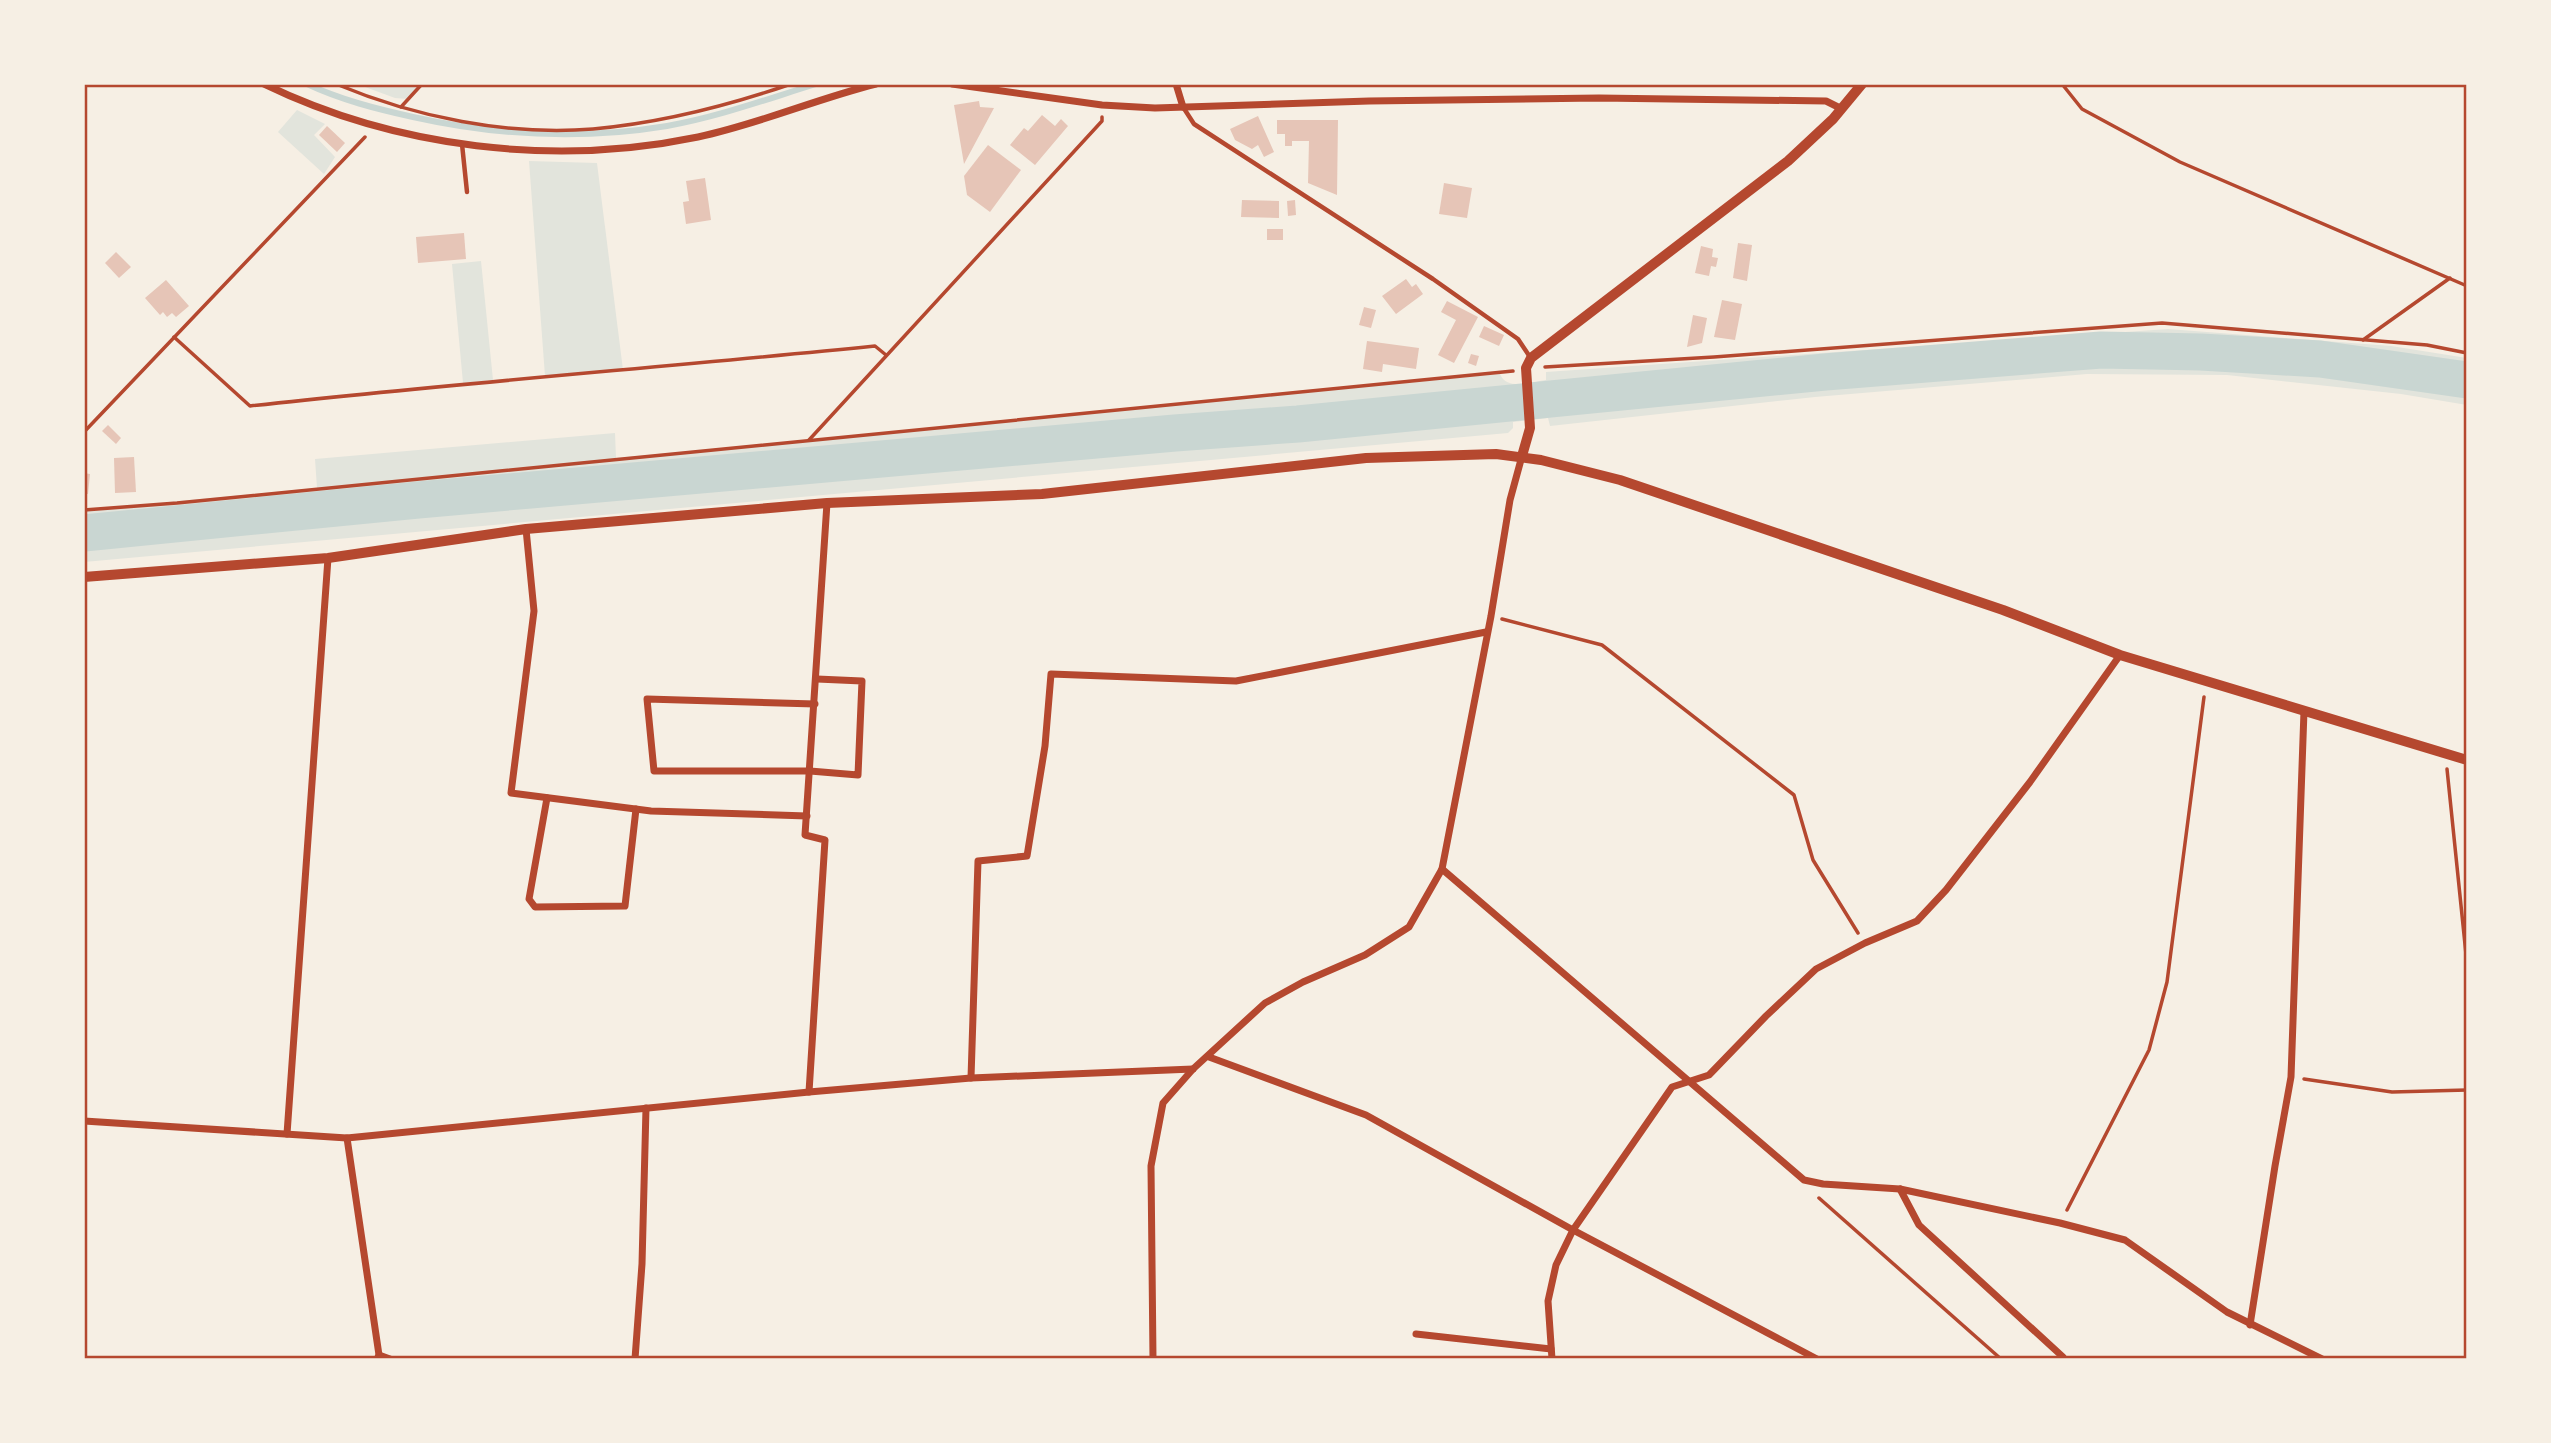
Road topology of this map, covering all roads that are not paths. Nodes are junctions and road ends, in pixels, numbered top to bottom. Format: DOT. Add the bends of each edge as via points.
graph roads {
  1 [pos="264,84"];
  2 [pos="876,84"];
  3 [pos="952,84"];
  4 [pos="1175,84"];
  5 [pos="1862,84"];
  6 [pos="1183,107"];
  7 [pos="1842,109"];
  8 [pos="462,144"];
  9 [pos="467,192"];
  10 [pos="1528,368"];
  11 [pos="1522,456"];
  12 [pos="827,503"];
  13 [pos="526,528"];
  14 [pos="328,558"];
  15 [pos="84,577"];
  16 [pos="1486,632"];
  17 [pos="2120,655"];
  18 [pos="817,679"];
  19 [pos="815,704"];
  20 [pos="2304,710"];
  21 [pos="2467,760"];
  22 [pos="810,771"];
  23 [pos="547,798"];
  24 [pos="636,809"];
  25 [pos="807,816"];
  26 [pos="1442,869"];
  27 [pos="1209,1057"];
  28 [pos="1193,1069"];
  29 [pos="971,1078"];
  30 [pos="1690,1082"];
  31 [pos="809,1092"];
  32 [pos="646,1108"];
  33 [pos="84,1121"];
  34 [pos="287,1134"];
  35 [pos="347,1139"];
  36 [pos="1900,1189"];
  37 [pos="1573,1230"];
  38 [pos="2250,1325"];
  39 [pos="1416,1334"];
  40 [pos="1551,1349"];
  41 [pos="378,1357"];
  42 [pos="390,1359"];
  43 [pos="635,1359"];
  44 [pos="1153,1359"];
  45 [pos="1552,1359"];
  46 [pos="1817,1359"];
  47 [pos="2061,1359"];
  48 [pos="2322,1359"];
  1 -- 8 [label="street" via="371,125"];
  2 -- 8 [label="street" via="699,136 618,149 556,151"];
  3 -- 6 [label="street" via="1102,105"];
  4 -- 6 [label="street"];
  5 -- 7 [label="street"];
  6 -- 7 [label="street" via="1599,98 1826,101"];
  6 -- 10 [label="lane" via="1194,124 1518,339"];
  7 -- 10 [label="street" via="1788,161"];
  8 -- 9 [label="lane"];
  10 -- 11 [label="street" via="1530,428"];
  11 -- 12 [label="street" via="1366,458 1042,494"];
  11 -- 16 [label="street"];
  11 -- 17 [label="street" via="1620,480 1758,525"];
  12 -- 13 [label="street"];
  12 -- 18 [label="street"];
  13 -- 14 [label="street"];
  13 -- 23 [label="street" via="534,611 511,793"];
  14 -- 15 [label="street"];
  14 -- 34 [label="street"];
  16 -- 26 [label="street"];
  16 -- 29 [label="street" via="1236,681 1051,674 1027,856 978,861"];
  17 -- 20 [label="street"];
  17 -- 30 [label="street" via="2030,782 1917,921 1816,969 1709,1075"];
  18 -- 19 [label="street"];
  18 -- 22 [label="street" via="862,681 858,775"];
  19 -- 22 [label="street"];
  19 -- 22 [label="street" via="647,699 654,771"];
  20 -- 21 [label="street"];
  20 -- 38 [label="street" via="2291,1077"];
  22 -- 25 [label="street"];
  23 -- 24 [label="street"];
  23 -- 24 [label="street" via="529,899 535,907 625,906"];
  24 -- 25 [label="street"];
  25 -- 31 [label="street" via="805,835 825,840"];
  26 -- 27 [label="street" via="1409,927 1365,955 1265,1003"];
  26 -- 30 [label="street"];
  27 -- 28 [label="street"];
  27 -- 37 [label="street" via="1366,1115"];
  28 -- 29 [label="street"];
  28 -- 44 [label="street" via="1163,1103 1151,1166"];
  29 -- 31 [label="street"];
  30 -- 36 [label="street" via="1804,1180"];
  30 -- 37 [label="street" via="1672,1087"];
  31 -- 32 [label="street"];
  32 -- 35 [label="street"];
  32 -- 43 [label="street"];
  33 -- 34 [label="street"];
  34 -- 35 [label="street"];
  35 -- 41 [label="street"];
  36 -- 38 [label="street" via="2126,1240"];
  36 -- 47 [label="street" via="1919,1225"];
  37 -- 40 [label="street" via="1556,1265 1548,1301"];
  37 -- 46 [label="street"];
  38 -- 48 [label="street"];
  39 -- 40 [label="street"];
  40 -- 45 [label="street"];
  41 -- 42 [label="street"];
}
